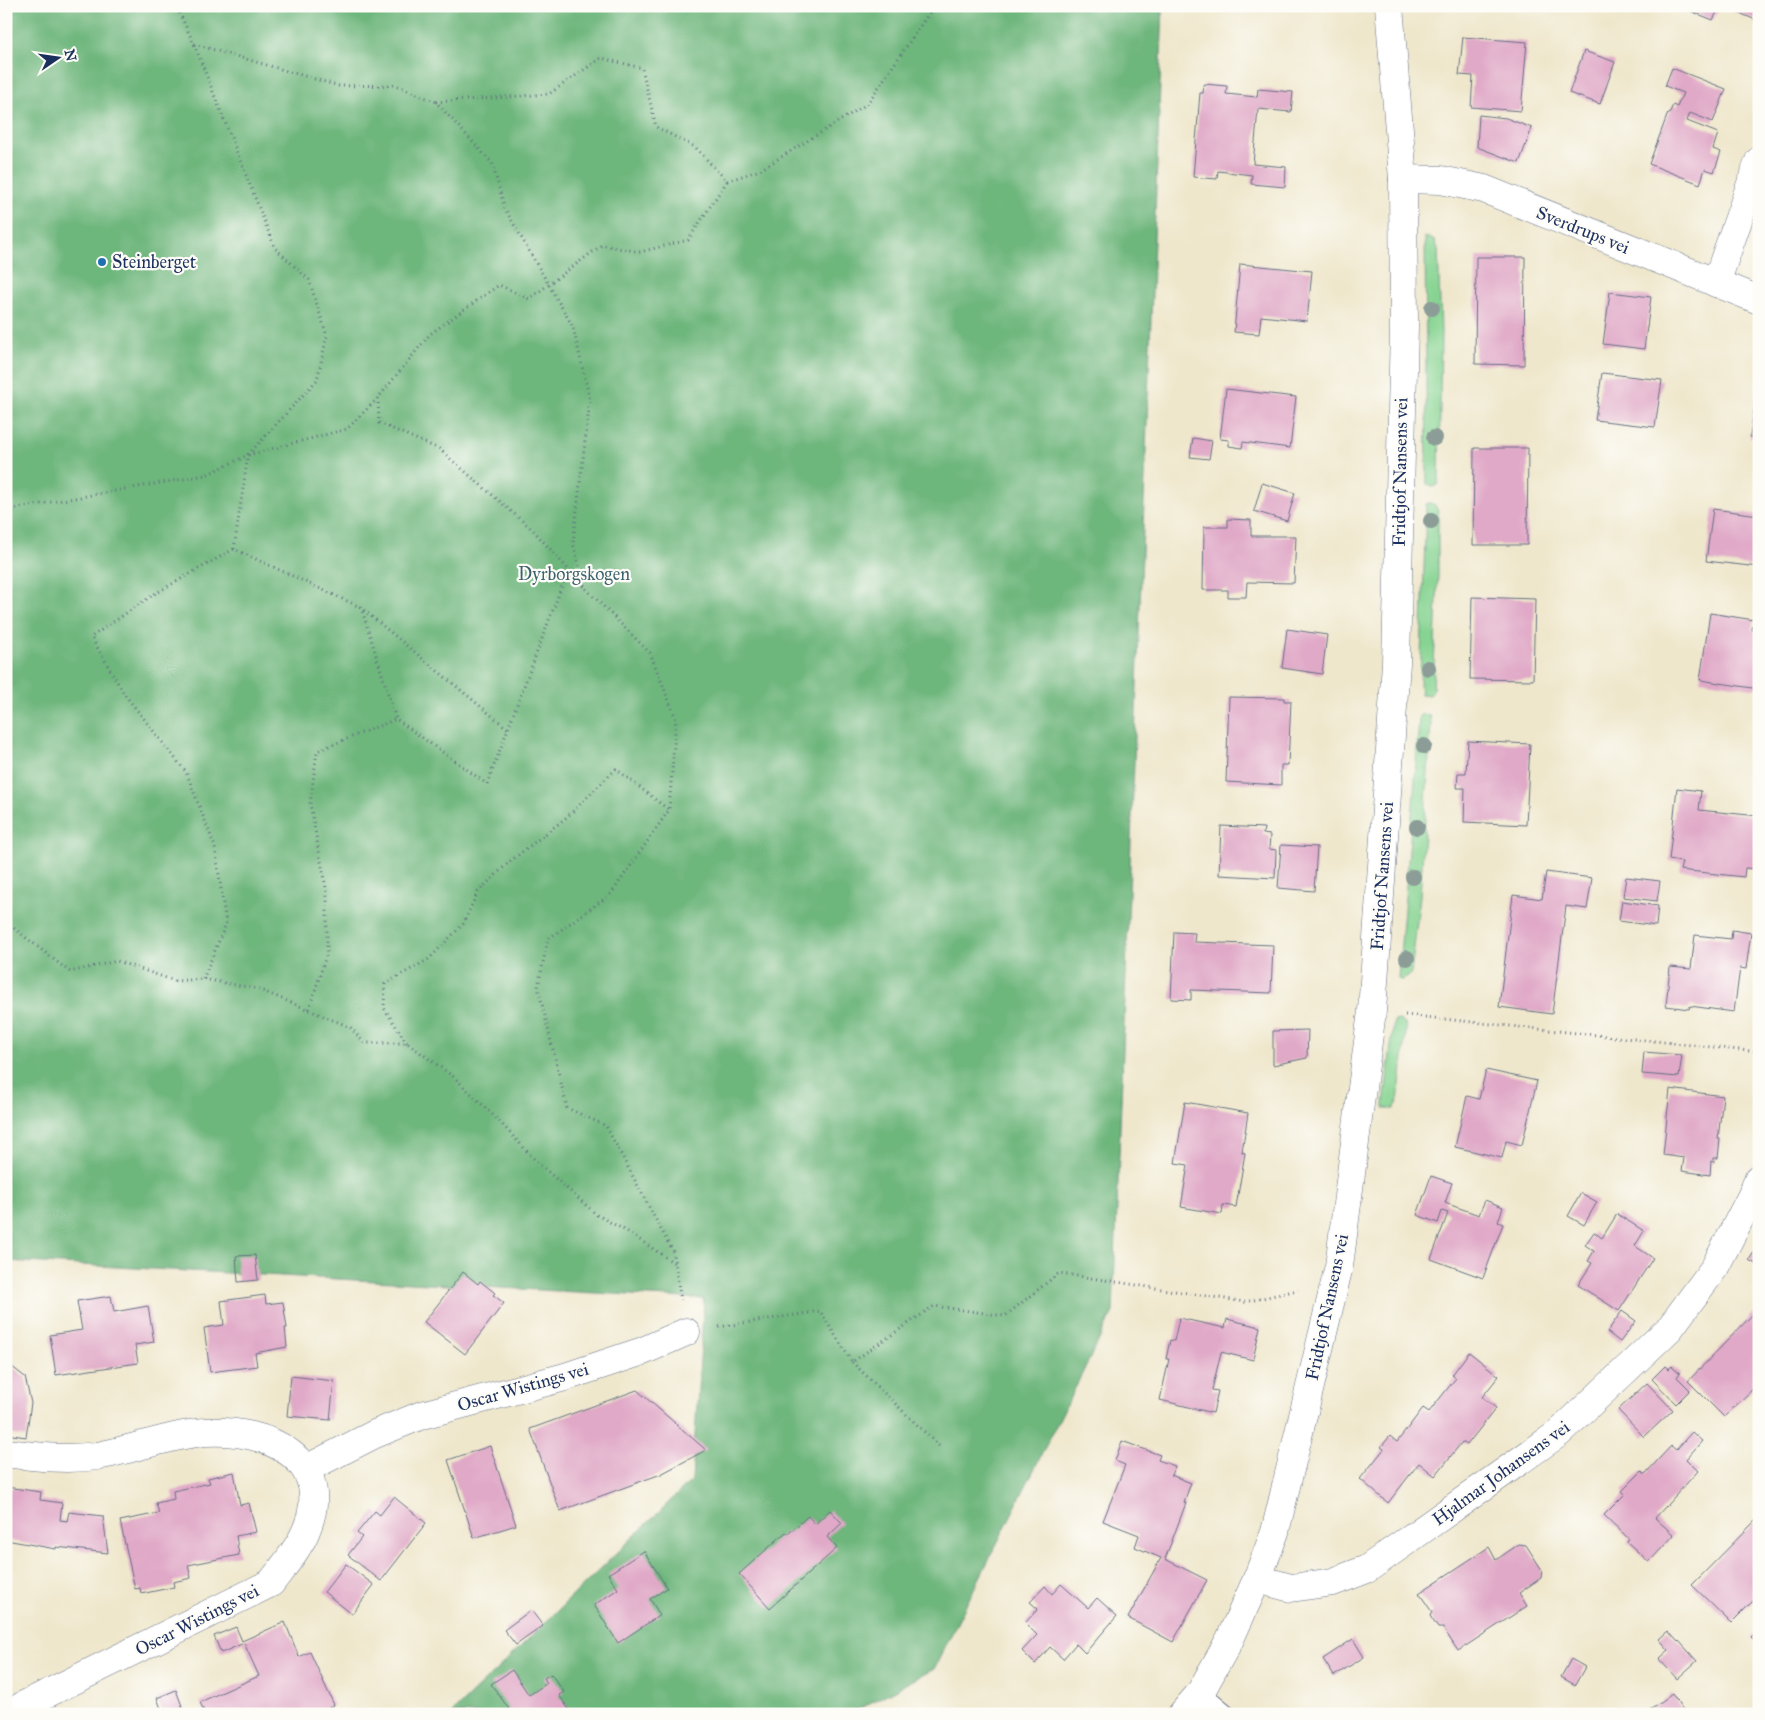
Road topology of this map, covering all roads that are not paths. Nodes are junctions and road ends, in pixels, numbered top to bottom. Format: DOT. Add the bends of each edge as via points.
graph roads {
  1 [pos="1389,6"];
  2 [pos="1759,160"];
  3 [pos="1403,179"];
  4 [pos="1716,283"];
  5 [pos="1759,300"];
  6 [pos="1759,1178"];
  7 [pos="686,1332"];
  8 [pos="6,1453"];
  9 [pos="306,1469"];
  10 [pos="1257,1579"];
  11 [pos="1200,1694"];
  12 [pos="10,1714"];
  13 [pos="1182,1714"];
  14 [pos="1225,1714"];
  1 -- 3 [label="street, Fridtjof Nansens vei"];
  2 -- 4 [label="street"];
  3 -- 4 [label="street, Sverdrups vei" via="1441,180 1484,189"];
  3 -- 10 [label="street, Fridtjof Nansens vei" via="1404,327 1395,682 1372,1011 1340,1266 1275,1532"];
  4 -- 5 [label="street, Sverdrups vei"];
  6 -- 10 [label="street, Hjalmar Johansens vei" via="1715,1267 1670,1328 1559,1433 1368,1569 1333,1582 1292,1588"];
  7 -- 9 [label="street, Oscar Wistings vei" via="643,1351 565,1377 422,1415 375,1434"];
  8 -- 9 [label="street, Oscar Wistings vei" via="49,1459 97,1456 203,1432 229,1432 259,1437 283,1447"];
  9 -- 12 [label="street, Oscar Wistings vei" via="313,1487 313,1508 306,1532 271,1583"];
  10 -- 11 [label="street, Fridtjof Nansens vei" via="1230,1640"];
  11 -- 13 [label="street, Fridtjof Nansens vei"];
  11 -- 14 [label="lane"];
}
